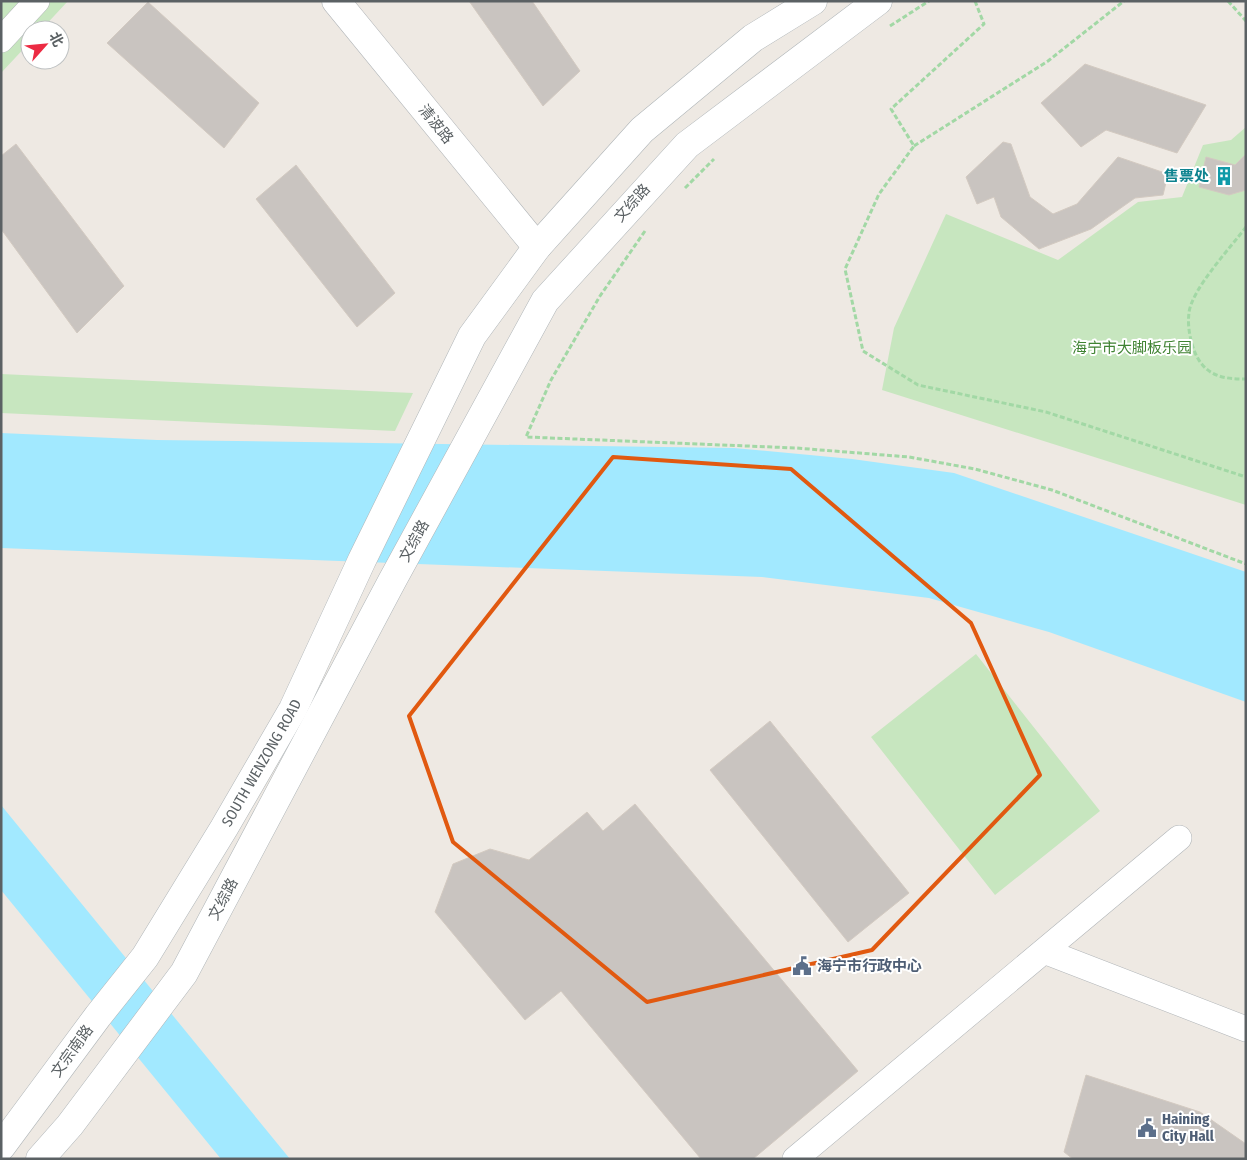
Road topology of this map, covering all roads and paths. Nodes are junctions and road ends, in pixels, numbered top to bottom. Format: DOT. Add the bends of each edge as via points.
graph roads {
  1 [pos="37,1"];
  2 [pos="336,1"];
  3 [pos="813,1"];
  4 [pos="878,1"];
  5 [pos="929,1"];
  6 [pos="975,1"];
  7 [pos="1124,1"];
  8 [pos="1228,1"];
  9 [pos="1246,22"];
  10 [pos="889,27"];
  11 [pos="1,40"];
  12 [pos="914,146"];
  13 [pos="715,158"];
  14 [pos="683,190"];
  15 [pos="1246,227"];
  16 [pos="646,231"];
  17 [pos="537,246"];
  18 [pos="1246,379"];
  19 [pos="1246,477"];
  20 [pos="1246,564"];
  21 [pos="1179,838"];
  22 [pos="1044,951"];
  23 [pos="145,957"];
  24 [pos="1246,1029"];
  25 [pos="1,1147"];
  26 [pos="40,1159"];
  27 [pos="795,1159"];
  1 -- 11 [label="street"];
  2 -- 17 [label="main road, 清波路"];
  3 -- 17 [label="main road, SOUTH WENZONG ROAD" via="753,38 642,130"];
  4 -- 26 [label="main road, 文综路" via="686,145 545,301 184,974 70,1125"];
  5 -- 10 [label="path"];
  6 -- 12 [label="path" via="984,24 891,109"];
  7 -- 12 [label="path" via="1048,62"];
  8 -- 9 [label="path"];
  12 -- 19 [label="path" via="879,194 845,270 863,351 918,385 1046,412"];
  13 -- 14 [label="path"];
  15 -- 18 [label="path" via="1201,286 1188,312 1191,346 1203,368 1224,379"];
  16 -- 20 [label="path" via="600,296 551,380 526,437 796,448 909,457 956,465 1052,490"];
  17 -- 23 [label="main road, SOUTH WENZONG ROAD" via="472,336 293,709"];
  21 -- 22 [label="street"];
  22 -- 24 [label="street"];
  22 -- 27 [label="street"];
  23 -- 25 [label="main road, 文宗南路"];
}
